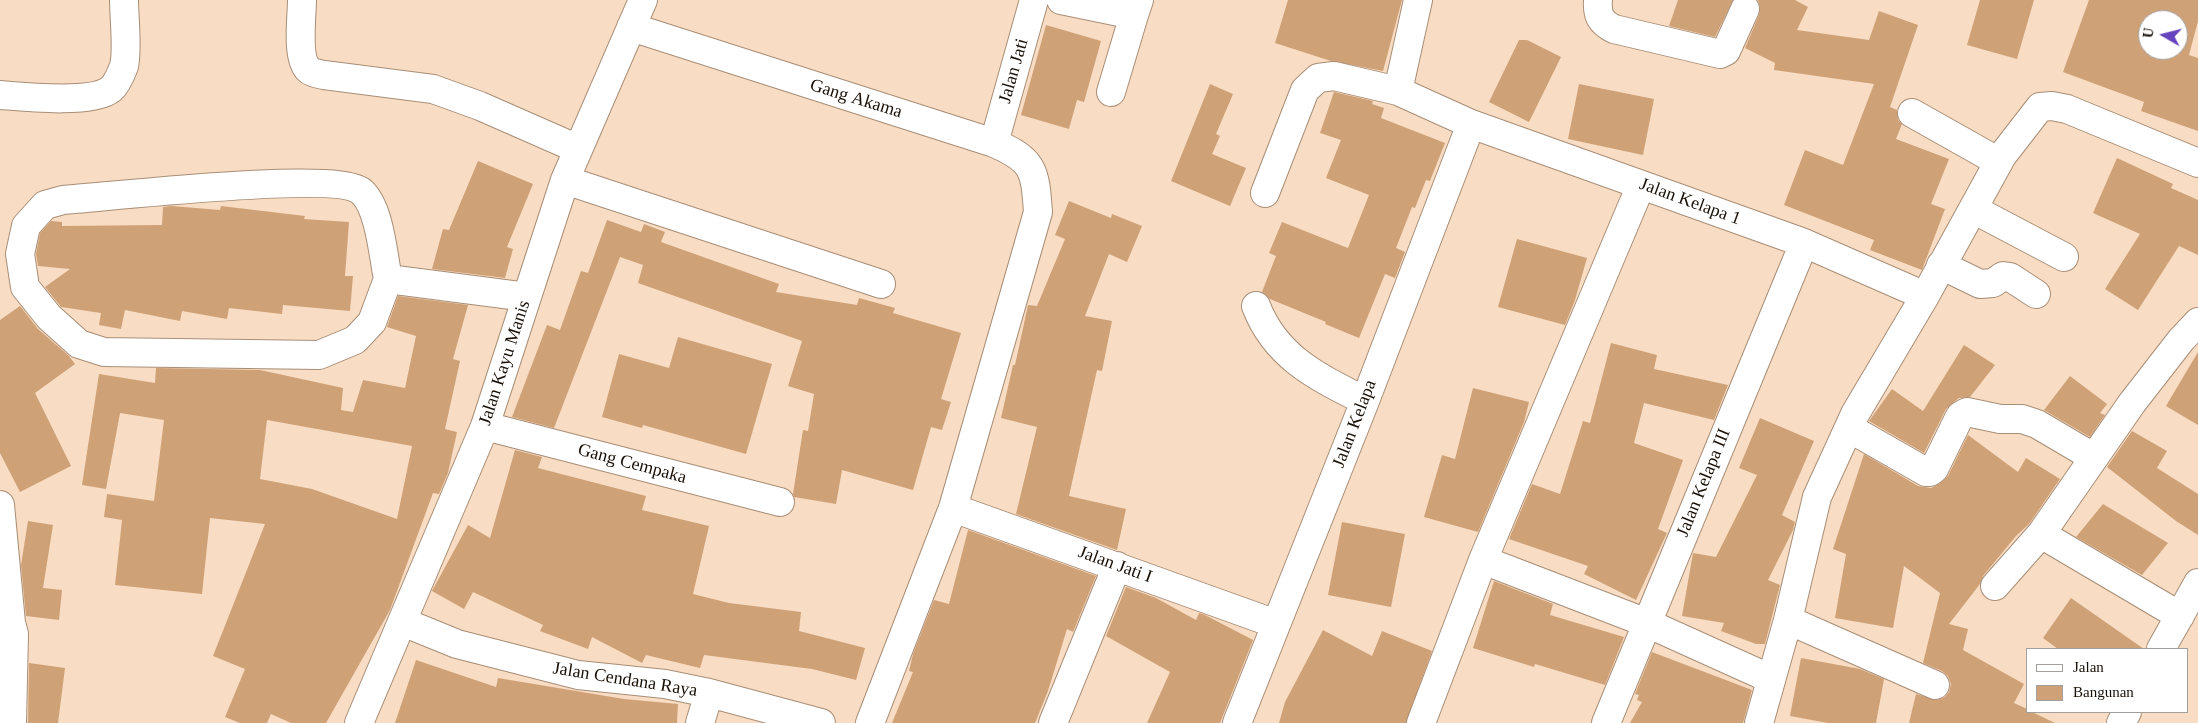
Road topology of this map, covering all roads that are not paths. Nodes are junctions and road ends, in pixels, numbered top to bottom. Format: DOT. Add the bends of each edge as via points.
graph roads {
  1 [pos="124,0"];
  2 [pos="302,0"];
  3 [pos="643,0"];
  4 [pos="1034,0"];
  5 [pos="1061,0"];
  6 [pos="1418,0"];
  7 [pos="1598,0"];
  8 [pos="1136,8"];
  9 [pos="1746,9"];
  10 [pos="631,27"];
  11 [pos="1398,91"];
  12 [pos="1112,92"];
  13 [pos="0,95"];
  14 [pos="1912,113"];
  15 [pos="1471,124"];
  16 [pos="994,143"];
  17 [pos="578,149"];
  18 [pos="1999,162"];
  19 [pos="2198,163"];
  20 [pos="565,180"];
  21 [pos="1641,184"];
  22 [pos="1265,193"];
  23 [pos="1973,208"];
  24 [pos="1804,243"];
  25 [pos="2064,257"];
  26 [pos="1941,265"];
  27 [pos="388,279"];
  28 [pos="881,284"];
  29 [pos="2036,294"];
  30 [pos="1924,296"];
  31 [pos="527,297"];
  32 [pos="1256,306"];
  33 [pos="2198,322"];
  34 [pos="1365,401"];
  35 [pos="485,426"];
  36 [pos="1849,428"];
  37 [pos="2093,458"];
  38 [pos="780,502"];
  39 [pos="0,505"];
  40 [pos="953,508"];
  41 [pos="2041,534"];
  42 [pos="1483,560"];
  43 [pos="1117,566"];
  44 [pos="2198,583"];
  45 [pos="1995,586"];
  46 [pos="2180,616"];
  47 [pos="1788,620"];
  48 [pos="403,622"];
  49 [pos="6,623"];
  50 [pos="1646,623"];
  51 [pos="1276,624"];
  52 [pos="2162,648"];
  53 [pos="1771,679"];
  54 [pos="1935,685"];
  55 [pos="709,693"];
  56 [pos="370,716"];
  57 [pos="12,723"];
  58 [pos="700,723"];
  59 [pos="821,723"];
  60 [pos="870,723"];
  61 [pos="1053,723"];
  62 [pos="1237,723"];
  63 [pos="1421,723"];
  64 [pos="1606,723"];
  65 [pos="1759,723"];
  1 -- 13 [label="street" via="124,64 111,89 103,94 63,99"];
  2 -- 17 [label="street" via="301,45 304,63 310,70 324,75 432,89 480,106"];
  3 -- 10 [label="street, Jalan Kayu Manis"];
  4 -- 16 [label="street, Jalan Jati"];
  5 -- 8 [label="street"];
  6 -- 11 [label="street"];
  7 -- 9 [label="street" via="1598,13 1603,23 1614,29 1720,54 1726,51"];
  8 -- 12 [label="street"];
  10 -- 16 [label="street, Gang Akama"];
  10 -- 17 [label="street, Jalan Kayu Manis"];
  11 -- 15 [label="street, Jalan Kelapa 1"];
  11 -- 22 [label="street, Jalan Kelapa 1" via="1334,76 1318,78 1305,90"];
  14 -- 18 [label="street"];
  15 -- 21 [label="street, Jalan Kelapa 1"];
  15 -- 34 [label="street, Jalan Kelapa"];
  16 -- 40 [label="street, Gang Akama" via="1015,152 1027,162 1036,181 1038,212"];
  17 -- 20 [label="street, Jalan Kayu Manis"];
  18 -- 19 [label="street" via="2040,106 2052,106 2067,108"];
  18 -- 23 [label="street"];
  20 -- 28 [label="street"];
  20 -- 31 [label="street, Jalan Kayu Manis"];
  21 -- 24 [label="street, Jalan Kelapa 1"];
  21 -- 42 [label="street"];
  23 -- 25 [label="street"];
  23 -- 26 [label="street"];
  24 -- 30 [label="street, Jalan Kelapa 1"];
  24 -- 50 [label="street, Jalan Kelapa III"];
  26 -- 29 [label="street" via="1980,284 1992,283 2003,276 2010,277"];
  26 -- 30 [label="street"];
  27 -- 27 [label="street" via="373,208 361,191 337,184 288,182 63,200 45,205 26,226 20,254 24,286 49,317 79,344 104,352 319,355 355,340 372,322"];
  27 -- 31 [label="street"];
  30 -- 36 [label="street"];
  31 -- 35 [label="street, Jalan Kayu Manis"];
  32 -- 34 [label="street" via="1270,334 1287,353 1314,374"];
  33 -- 37 [label="street"];
  34 -- 51 [label="street, Jalan Kelapa"];
  35 -- 38 [label="street, Gang Cempaka"];
  35 -- 48 [label="street, Jalan Kayu Manis"];
  36 -- 37 [label="street" via="1926,472 1934,469 1960,416 1967,412 2000,420 2029,421"];
  36 -- 47 [label="street" via="1817,497"];
  37 -- 41 [label="street"];
  39 -- 49 [label="street"];
  40 -- 43 [label="street, Jalan Jati I"];
  40 -- 60 [label="street, Gang Akama"];
  41 -- 45 [label="street"];
  41 -- 46 [label="street"];
  42 -- 50 [label="street"];
  42 -- 63 [label="street"];
  43 -- 51 [label="street, Jalan Jati I"];
  43 -- 61 [label="street"];
  44 -- 46 [label="street"];
  46 -- 52 [label="street"];
  47 -- 53 [label="street"];
  47 -- 54 [label="street"];
  48 -- 55 [label="street, Jalan Cendana Raya" via="457,644 578,675 665,684"];
  48 -- 56 [label="street, Jalan Kayu Manis"];
  49 -- 57 [label="street" via="14,634"];
  50 -- 53 [label="street"];
  50 -- 64 [label="street, Jalan Kelapa III"];
  51 -- 62 [label="street, Jalan Kelapa"];
  53 -- 65 [label="street"];
  55 -- 58 [label="street"];
  55 -- 59 [label="street, Jalan Cendana Raya"];
}
